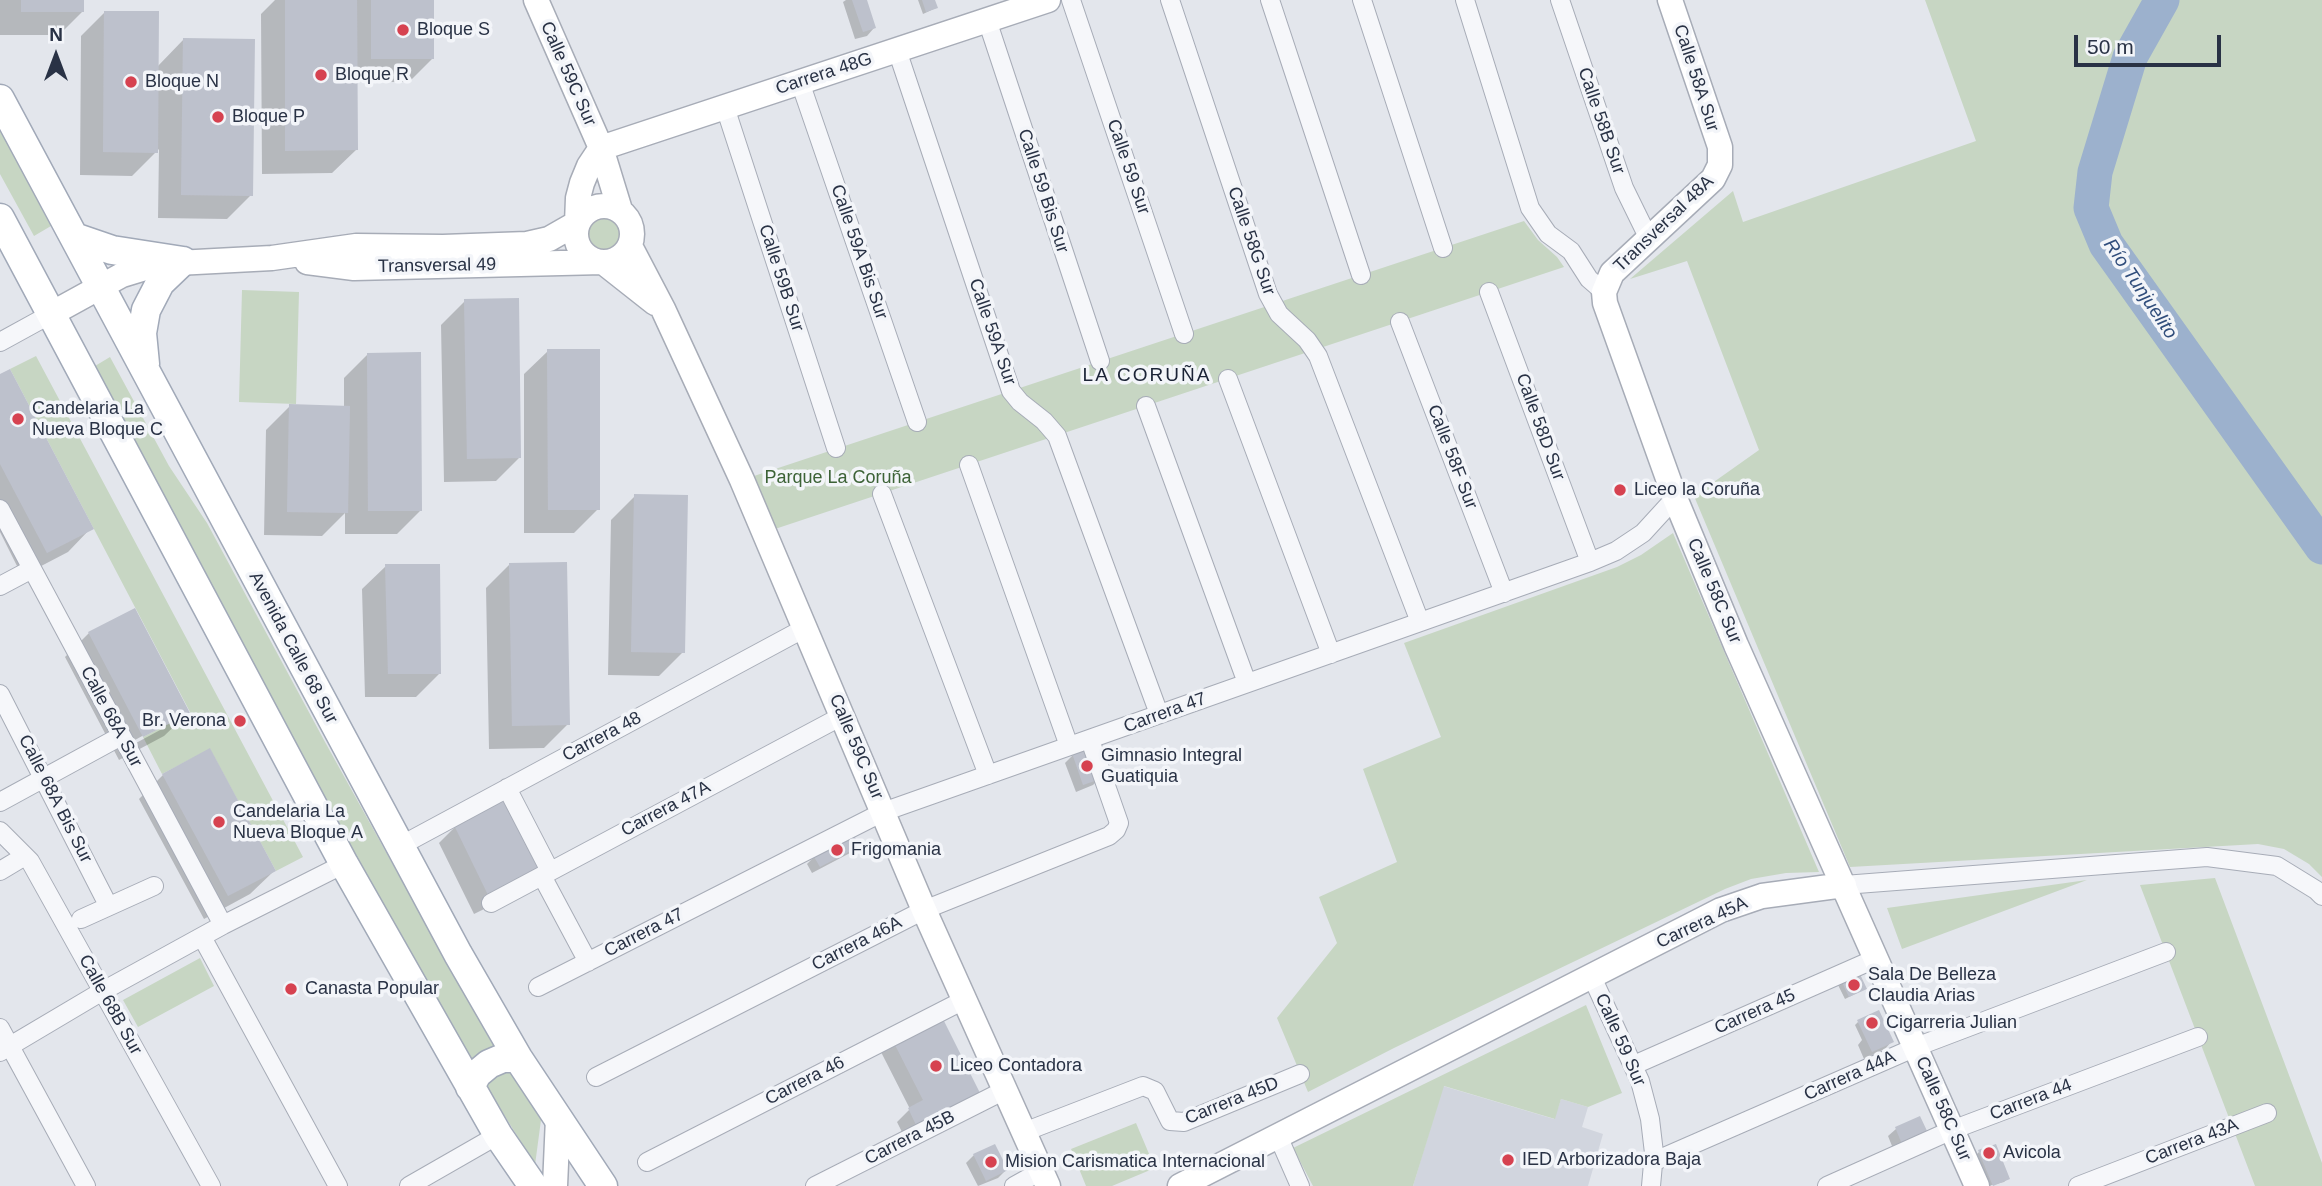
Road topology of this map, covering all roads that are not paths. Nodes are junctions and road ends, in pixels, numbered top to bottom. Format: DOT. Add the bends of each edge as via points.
graph roads {
  1 [pos="536,0"];
  2 [pos="1048,0"];
  3 [pos="1071,0"];
  4 [pos="1170,0"];
  5 [pos="1270,0"];
  6 [pos="1362,0"];
  7 [pos="1465,0"];
  8 [pos="1560,0"];
  9 [pos="1670,0"];
  10 [pos="986,20"];
  11 [pos="897,50"];
  12 [pos="800,82"];
  13 [pos="0,99"];
  14 [pos="725,107"];
  15 [pos="601,148"];
  16 [pos="1721,156"];
  17 [pos="620,210"];
  18 [pos="0,218"];
  19 [pos="577,223"];
  20 [pos="74,237"];
  21 [pos="1649,239"];
  22 [pos="630,246"];
  23 [pos="1443,248"];
  24 [pos="272,258"];
  25 [pos="184,261"];
  26 [pos="603,262"];
  27 [pos="1361,275"];
  28 [pos="100,286"];
  29 [pos="1489,292"];
  30 [pos="1604,292"];
  31 [pos="663,309"];
  32 [pos="51,314"];
  33 [pos="1400,321"];
  34 [pos="1184,334"];
  35 [pos="0,342"];
  36 [pos="1100,361"];
  37 [pos="146,373"];
  38 [pos="1228,379"];
  39 [pos="1146,406"];
  40 [pos="917,422"];
  41 [pos="836,449"];
  42 [pos="969,465"];
  43 [pos="882,494"];
  44 [pos="1675,498"];
  45 [pos="0,509"];
  46 [pos="1590,562"];
  47 [pos="32,569"];
  48 [pos="0,586"];
  49 [pos="1504,593"];
  50 [pos="1420,622"];
  51 [pos="805,628"];
  52 [pos="1331,654"];
  53 [pos="1247,683"];
  54 [pos="0,694"];
  55 [pos="1159,715"];
  56 [pos="842,716"];
  57 [pos="121,736"];
  58 [pos="1090,740"];
  59 [pos="1069,746"];
  60 [pos="988,775"];
  61 [pos="45,778"];
  62 [pos="507,788"];
  63 [pos="0,802"];
  64 [pos="883,812"];
  65 [pos="0,831"];
  66 [pos="400,846"];
  67 [pos="25,856"];
  68 [pos="344,864"];
  69 [pos="0,871"];
  70 [pos="546,873"];
  71 [pos="1844,885"];
  72 [pos="154,886"];
  73 [pos="2322,897"];
  74 [pos="491,903"];
  75 [pos="108,905"];
  76 [pos="924,910"];
  77 [pos="80,919"];
  78 [pos="223,925"];
  79 [pos="202,937"];
  80 [pos="2166,952"];
  81 [pos="1877,958"];
  82 [pos="588,962"];
  83 [pos="1592,977"];
  84 [pos="538,987"];
  85 [pos="101,992"];
  86 [pos="964,1000"];
  87 [pos="0,1028"];
  88 [pos="2198,1037"];
  89 [pos="1916,1047"];
  90 [pos="5,1049"];
  91 [pos="517,1058"];
  92 [pos="1634,1065"];
  93 [pos="1300,1074"];
  94 [pos="596,1077"];
  95 [pos="470,1087"];
  96 [pos="1005,1090"];
  97 [pos="2267,1113"];
  98 [pos="558,1118"];
  99 [pos="1952,1130"];
  100 [pos="1024,1132"];
  101 [pos="498,1135"];
  102 [pos="1278,1136"];
  103 [pos="1655,1161"];
  104 [pos="647,1162"];
  105 [pos="1044,1178"];
  106 [pos="86,1186"];
  107 [pos="211,1186"];
  108 [pos="338,1186"];
  109 [pos="409,1186"];
  110 [pos="533,1186"];
  111 [pos="555,1186"];
  112 [pos="603,1186"];
  113 [pos="815,1186"];
  114 [pos="1014,1186"];
  115 [pos="1180,1186"];
  116 [pos="1300,1186"];
  117 [pos="1651,1186"];
  118 [pos="1827,1186"];
  119 [pos="1977,1186"];
  120 [pos="2078,1186"];
  1 -- 15 [label="street, Calle 59C Sur"];
  2 -- 10 [label="street, Carrera 48G"];
  3 -- 34 [label="street, Calle 59 Sur"];
  4 -- 50 [label="street, Calle 58G Sur" via="1273,304 1318,356"];
  5 -- 27 [label="street"];
  6 -- 23 [label="street"];
  7 -- 30 [label="street, Calle 58C Sur" via="1530,208 1548,234 1571,251"];
  8 -- 21 [label="street, Calle 58B Sur" via="1624,188"];
  9 -- 16 [label="street, Calle 58A Sur"];
  10 -- 11 [label="street, Carrera 48G"];
  10 -- 36 [label="street, Calle 59 Bis Sur"];
  11 -- 12 [label="street, Carrera 48G"];
  11 -- 55 [label="street, Calle 59A Sur" via="1009,385 1020,402 1057,436"];
  12 -- 14 [label="street, Carrera 48G"];
  12 -- 40 [label="street, Calle 59A Bis Sur"];
  13 -- 20 [label="main road, Avenida Calle 68 Sur"];
  14 -- 15 [label="street, Carrera 48G"];
  14 -- 41 [label="street, Calle 59B Sur"];
  15 -- 17 [label="street, Calle 59C Sur"];
  15 -- 19 [label="street, Calle 59C Sur" via="582,183"];
  16 -- 21 [label="street, Transversal 48A" via="1713,179"];
  17 -- 19 [label="street" via="597,206"];
  17 -- 22 [label="street" via="631,224"];
  18 -- 32 [label="main road"];
  19 -- 24 [label="street, Transversal 49" via="548,239 527,244 356,246"];
  19 -- 26 [label="street" via="579,248 589,258"];
  20 -- 25 [label="main road" via="113,250"];
  20 -- 28 [label="main road, Avenida Calle 68 Sur"];
  21 -- 30 [label="street, Transversal 48A" via="1612,274"];
  22 -- 26 [label="street" via="618,258"];
  22 -- 31 [label="street, Calle 59C Sur"];
  24 -- 25 [label="street, Transversal 49"];
  24 -- 26 [label="street, Transversal 49" via="354,268"];
  25 -- 28 [label="street, Transversal 49" via="141,268"];
  25 -- 37 [label="main road" via="160,282 146,310 142,333"];
  26 -- 31 [label="street, Calle 59C Sur"];
  28 -- 32 [label="street, Transversal 49"];
  28 -- 37 [label="main road, Avenida Calle 68 Sur"];
  29 -- 46 [label="street, Calle 58D Sur"];
  30 -- 44 [label="street, Calle 58C Sur"];
  31 -- 51 [label="street, Calle 59C Sur"];
  32 -- 35 [label="street"];
  32 -- 68 [label="main road"];
  33 -- 49 [label="street, Calle 58F Sur"];
  37 -- 66 [label="main road, Avenida Calle 68 Sur"];
  38 -- 52 [label="street"];
  39 -- 53 [label="street"];
  42 -- 59 [label="street"];
  43 -- 60 [label="street"];
  44 -- 46 [label="street, Carrera 47" via="1630,543"];
  44 -- 71 [label="street, Calle 58C Sur"];
  45 -- 47 [label="street, Calle 68A Sur"];
  46 -- 49 [label="street, Carrera 47"];
  47 -- 48 [label="street"];
  47 -- 57 [label="street, Calle 68A Sur"];
  49 -- 50 [label="street, Carrera 47"];
  50 -- 52 [label="street, Carrera 47"];
  51 -- 56 [label="street, Calle 59C Sur"];
  51 -- 62 [label="street, Carrera 48"];
  52 -- 53 [label="street, Carrera 47"];
  53 -- 55 [label="street, Carrera 47"];
  54 -- 61 [label="street, Calle 68A Bis Sur"];
  55 -- 58 [label="street, Carrera 47"];
  56 -- 64 [label="street, Calle 59C Sur"];
  56 -- 70 [label="street, Carrera 47A"];
  57 -- 61 [label="street"];
  57 -- 78 [label="street, Calle 68A Sur"];
  58 -- 59 [label="street, Carrera 47"];
  58 -- 76 [label="street, Carrera 46A" via="1119,823 1116,830"];
  59 -- 60 [label="street, Carrera 47"];
  60 -- 64 [label="street, Carrera 47"];
  61 -- 63 [label="street"];
  61 -- 75 [label="street, Calle 68A Bis Sur"];
  62 -- 66 [label="street, Carrera 48"];
  62 -- 70 [label="street"];
  64 -- 76 [label="street, Calle 59C Sur"];
  64 -- 82 [label="street, Carrera 47"];
  65 -- 67 [label="street, Calle 68B Sur"];
  66 -- 91 [label="main road, Avenida Calle 68 Sur"];
  67 -- 69 [label="street"];
  67 -- 85 [label="street, Calle 68B Sur"];
  68 -- 78 [label="street"];
  68 -- 95 [label="main road"];
  70 -- 74 [label="street, Carrera 47A"];
  70 -- 82 [label="street"];
  71 -- 73 [label="street, Carrera 45A" via="2207,857 2277,866"];
  71 -- 81 [label="street, Calle 58C Sur"];
  71 -- 83 [label="street, Carrera 45A" via="1762,896 1721,910"];
  72 -- 75 [label="street"];
  75 -- 77 [label="street"];
  76 -- 86 [label="street, Calle 59C Sur"];
  76 -- 94 [label="street, Carrera 46A"];
  78 -- 79 [label="street"];
  79 -- 85 [label="street"];
  79 -- 108 [label="street"];
  80 -- 89 [label="street, Carrera 44A"];
  81 -- 89 [label="street, Calle 58C Sur"];
  81 -- 92 [label="street, Carrera 45"];
  82 -- 84 [label="street, Carrera 47"];
  83 -- 92 [label="street, Calle 59 Sur"];
  83 -- 102 [label="street, Carrera 45A"];
  85 -- 90 [label="street"];
  85 -- 107 [label="street, Calle 68B Sur"];
  86 -- 96 [label="street, Calle 59C Sur"];
  86 -- 104 [label="street, Carrera 46"];
  87 -- 90 [label="street"];
  88 -- 99 [label="street, Carrera 44"];
  89 -- 99 [label="street, Calle 58C Sur"];
  89 -- 103 [label="street, Carrera 44A"];
  90 -- 106 [label="street"];
  91 -- 95 [label="main road" via="489,1064"];
  91 -- 98 [label="main road, Avenida Calle 68 Sur"];
  92 -- 103 [label="street, Calle 59 Sur" via="1650,1119"];
  93 -- 100 [label="street, Carrera 45D" via="1184,1122 1170,1121 1155,1091 1143,1086"];
  95 -- 101 [label="main road"];
  96 -- 100 [label="street, Calle 59C Sur"];
  96 -- 113 [label="street, Carrera 45B"];
  97 -- 120 [label="street, Carrera 43A"];
  98 -- 111 [label="street"];
  98 -- 112 [label="main road, Avenida Calle 68 Sur"];
  99 -- 118 [label="street, Carrera 44"];
  99 -- 119 [label="street, Calle 58C Sur"];
  100 -- 105 [label="street, Calle 59C Sur"];
  101 -- 109 [label="street"];
  101 -- 110 [label="main road"];
  102 -- 115 [label="street, Carrera 45A"];
  102 -- 116 [label="street"];
  103 -- 117 [label="street, Calle 59 Sur"];
  105 -- 114 [label="street"];
}
